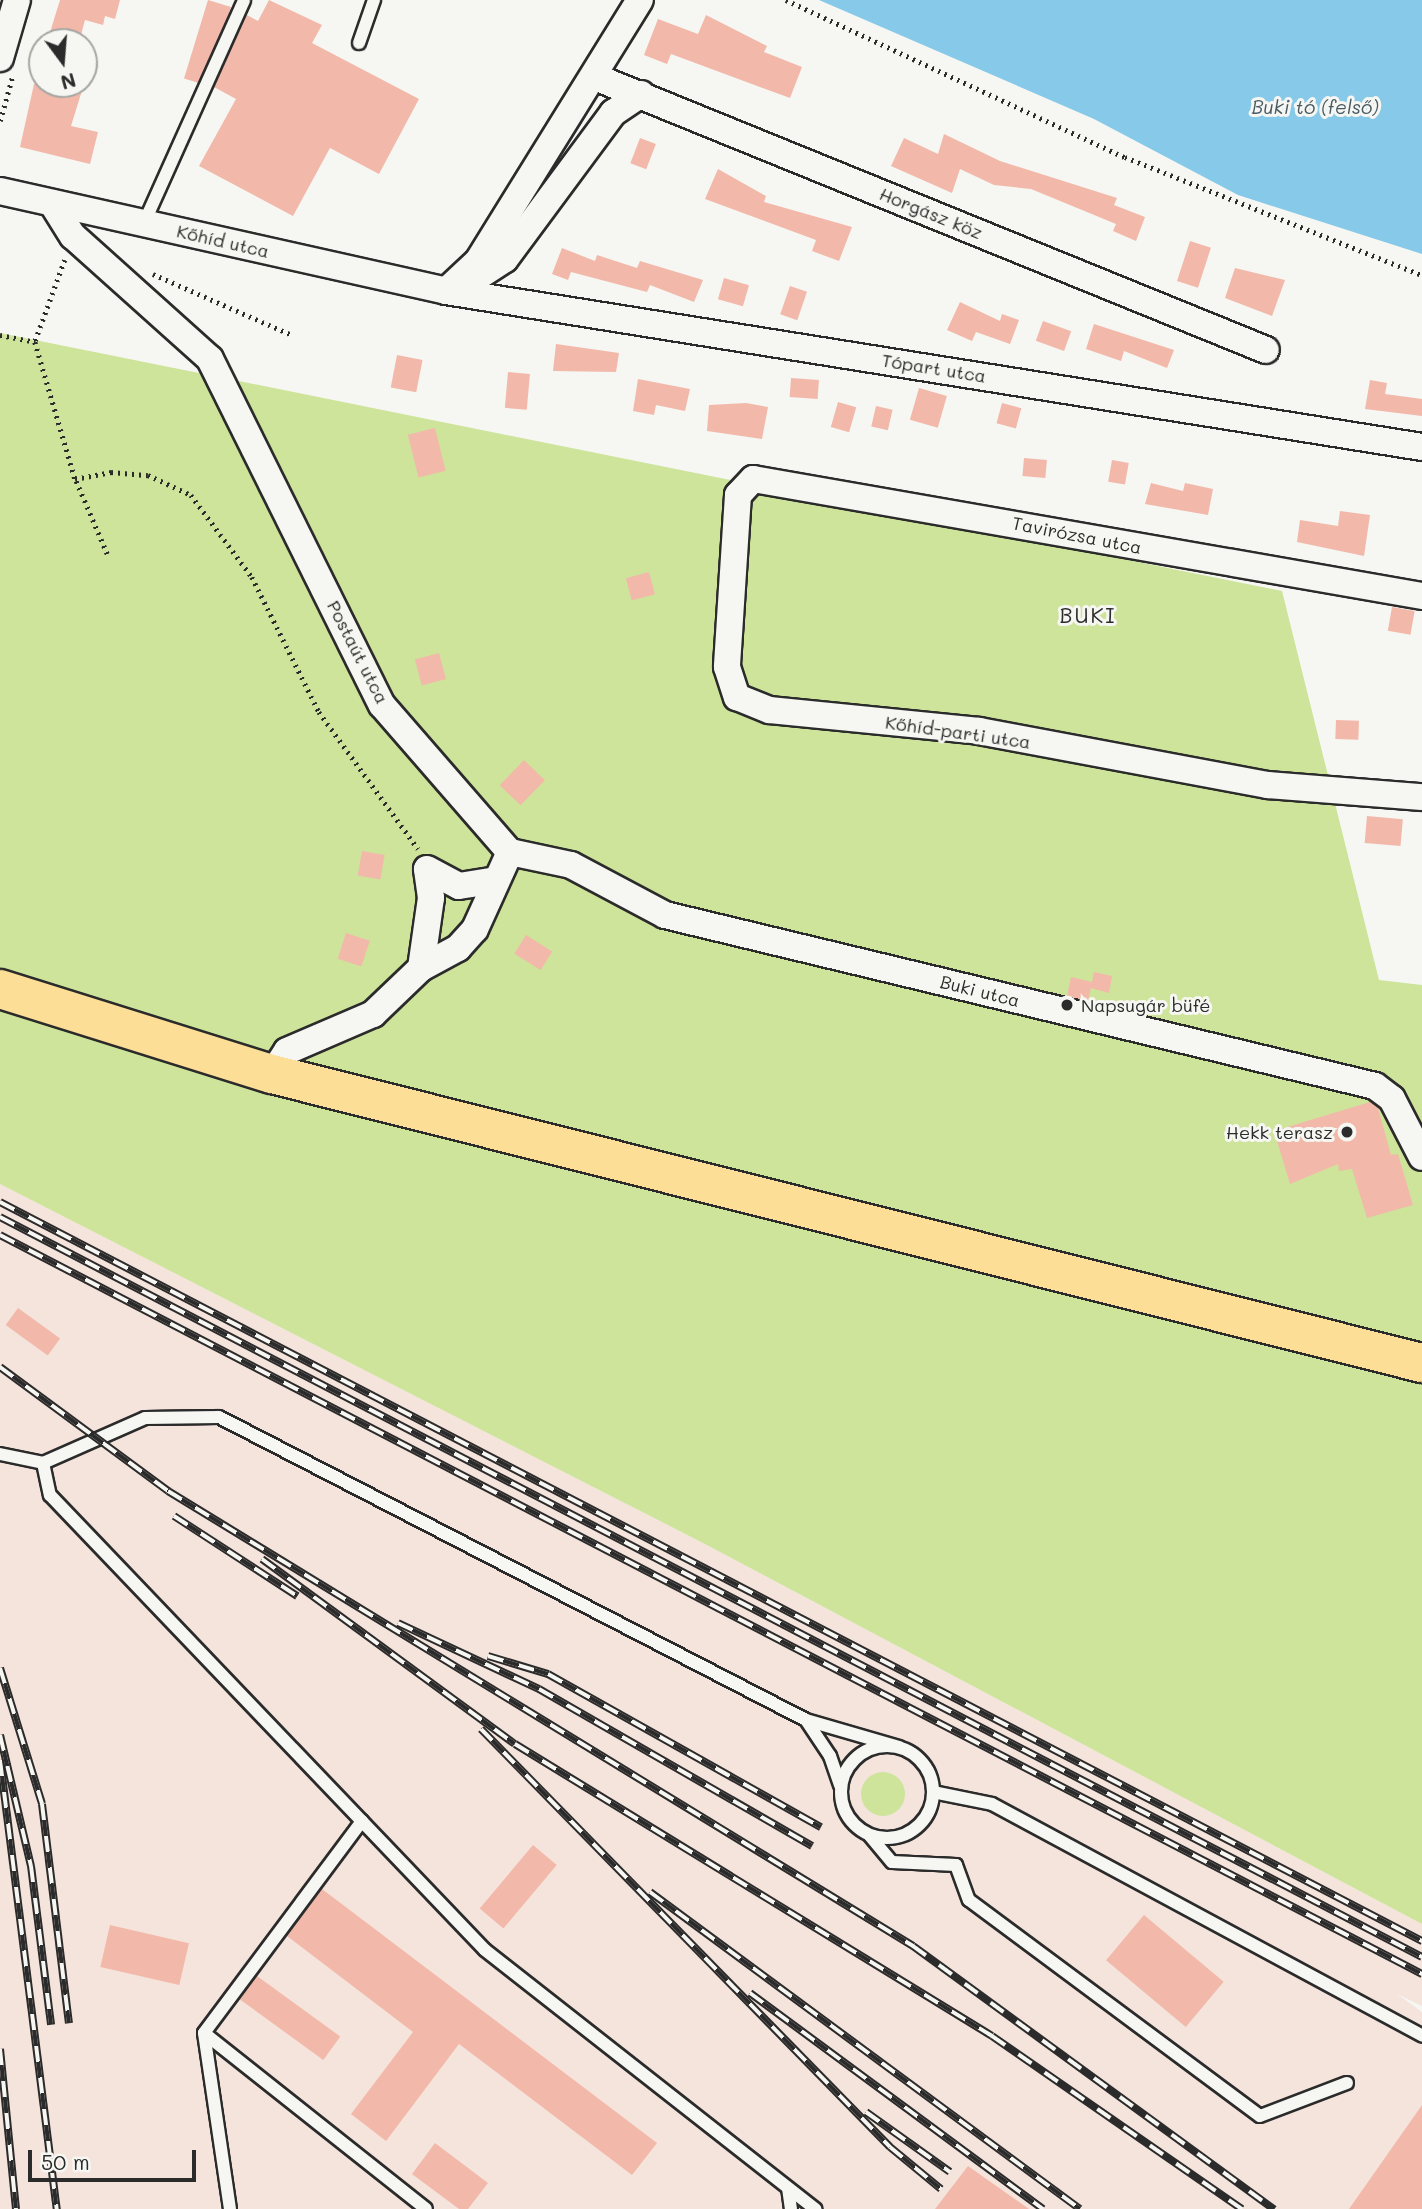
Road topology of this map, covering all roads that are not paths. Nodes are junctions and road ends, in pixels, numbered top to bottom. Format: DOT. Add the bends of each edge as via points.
graph roads {
  1 [pos="17,0"];
  2 [pos="244,0"];
  3 [pos="374,0"];
  4 [pos="640,0"];
  5 [pos="359,43"];
  6 [pos="0,58"];
  7 [pos="595,77"];
  8 [pos="641,94"];
  9 [pos="0,191"];
  10 [pos="52,203"];
  11 [pos="144,223"];
  12 [pos="446,291"];
  13 [pos="1266,350"];
  14 [pos="1422,447"];
  15 [pos="738,495"];
  16 [pos="1422,596"];
  17 [pos="1422,797"];
  18 [pos="510,852"];
  19 [pos="492,881"];
  20 [pos="421,968"];
  21 [pos="0,989"];
  22 [pos="272,1074"];
  23 [pos="1422,1157"];
  24 [pos="1422,1363"];
  25 [pos="0,1454"];
  26 [pos="43,1463"];
  27 [pos="806,1720"];
  28 [pos="899,1747"];
  29 [pos="840,1785"];
  30 [pos="933,1792"];
  31 [pos="362,1821"];
  32 [pos="870,1836"];
  33 [pos="204,2033"];
  34 [pos="1422,2036"];
  35 [pos="1347,2083"];
  36 [pos="788,2188"];
  37 [pos="230,2209"];
  38 [pos="426,2209"];
  39 [pos="791,2209"];
  40 [pos="815,2209"];
  1 -- 6 [label="street"];
  2 -- 11 [label="lane"];
  3 -- 5 [label="lane"];
  4 -- 7 [label="street"];
  7 -- 8 [label="street, Horgász köz"];
  7 -- 12 [label="street" via="478,261"];
  8 -- 12 [label="street" via="613,113 505,259"];
  8 -- 13 [label="street, Horgász köz"];
  9 -- 10 [label="street, Kőhíd utca"];
  10 -- 11 [label="street, Kőhíd utca"];
  10 -- 18 [label="street, Postaút utca" via="73,236 210,359 382,705"];
  11 -- 12 [label="street, Kőhíd utca"];
  12 -- 14 [label="street, Tópart utca"];
  15 -- 16 [label="street, Tavirózsa utca" via="753,479"];
  15 -- 17 [label="street, Kőhíd-parti utca" via="727,667 737,697 770,710 979,731 1268,785"];
  18 -- 19 [label="street"];
  18 -- 23 [label="street, Buki utca" via="571,865 664,915 1375,1086 1392,1099"];
  19 -- 20 [label="street" via="475,929 458,948"];
  19 -- 20 [label="street" via="459,886 427,869 431,910"];
  20 -- 22 [label="street" via="373,1014 287,1051"];
  21 -- 22 [label="main road"];
  22 -- 24 [label="main road"];
  25 -- 26 [label="lane"];
  26 -- 27 [label="lane" via="145,1418 219,1417"];
  26 -- 31 [label="lane" via="50,1495"];
  27 -- 28 [label="lane"];
  27 -- 29 [label="lane" via="830,1756"];
  28 -- 29 [label="lane" via="868,1749 855,1758"];
  28 -- 30 [label="lane" via="924,1764"];
  29 -- 32 [label="lane" via="846,1816"];
  30 -- 32 [label="lane" via="914,1830 886,1839"];
  30 -- 34 [label="lane" via="992,1804"];
  31 -- 33 [label="lane"];
  31 -- 36 [label="lane" via="516,1979"];
  32 -- 35 [label="lane" via="892,1862 956,1865 969,1900 1260,2116"];
  33 -- 37 [label="lane"];
  33 -- 38 [label="lane"];
  36 -- 39 [label="lane"];
  36 -- 40 [label="lane"];
}
